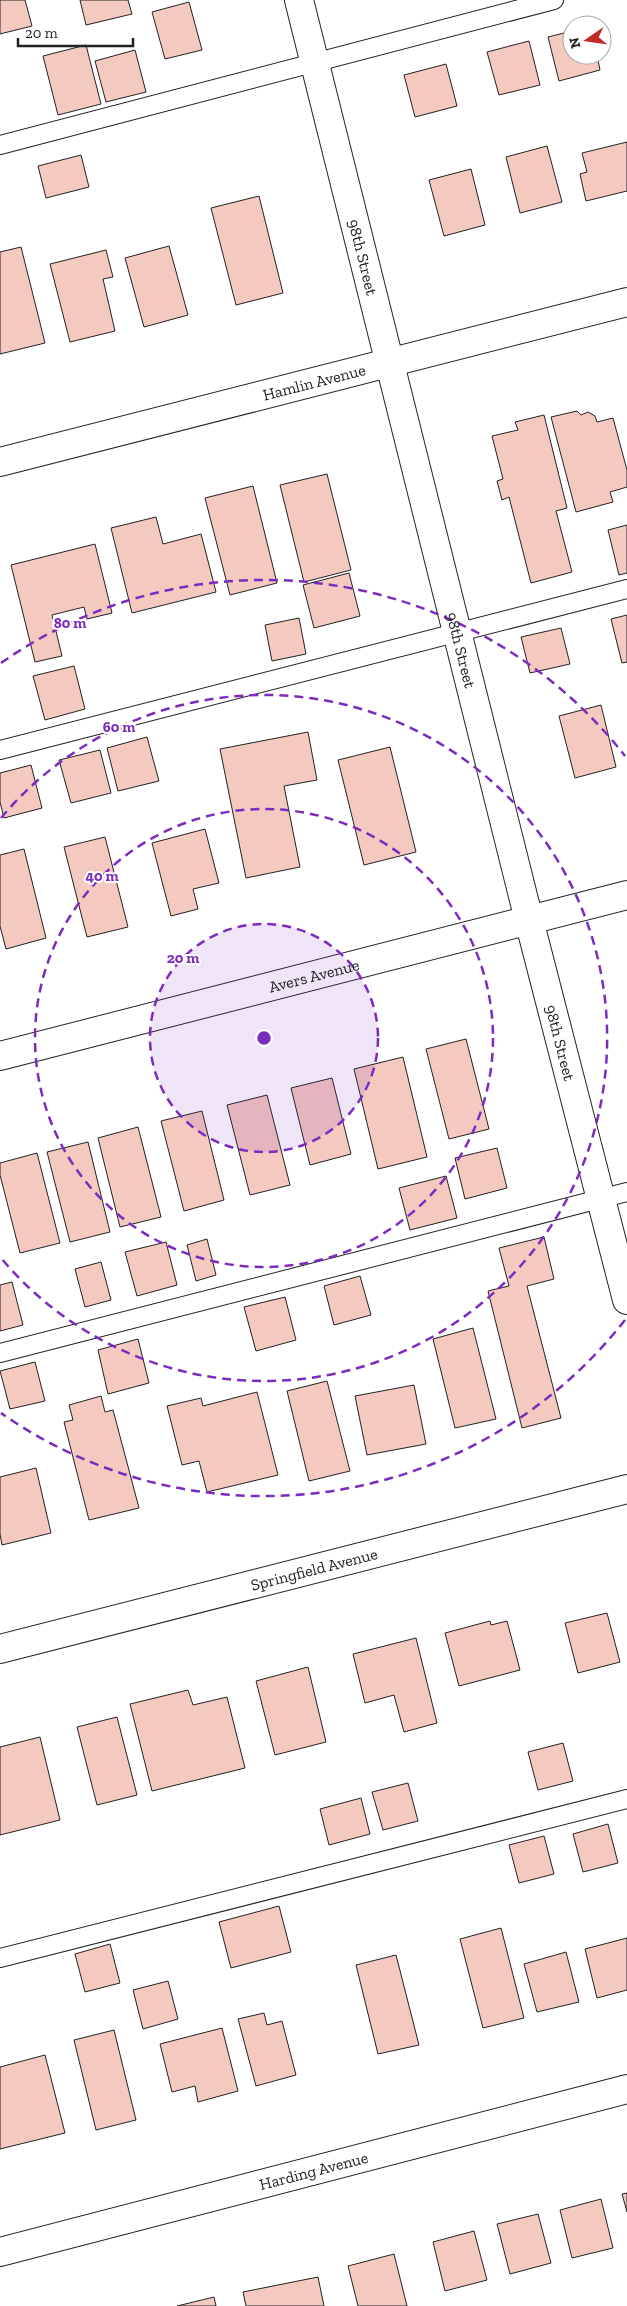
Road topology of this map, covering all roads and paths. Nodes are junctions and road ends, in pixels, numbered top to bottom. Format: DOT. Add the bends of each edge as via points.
graph roads {
  1 [pos="299,0"];
  2 [pos="554,0"];
  3 [pos="315,62"];
  4 [pos="0,144"];
  5 [pos="627,302"];
  6 [pos="390,363"];
  7 [pos="0,462"];
  8 [pos="627,589"];
  9 [pos="457,633"];
  10 [pos="0,750"];
  11 [pos="627,895"];
  12 [pos="529,920"];
  13 [pos="0,1056"];
  14 [pos="627,1192"];
  15 [pos="601,1199"];
  16 [pos="627,1300"];
  17 [pos="0,1353"];
  18 [pos="627,1489"];
  19 [pos="0,1649"];
  20 [pos="627,1799"];
  21 [pos="0,1958"];
  22 [pos="627,2088"];
  23 [pos="0,2252"];
  1 -- 3 [label="street, 98th Street"];
  2 -- 3 [label="lane"];
  3 -- 4 [label="lane"];
  3 -- 6 [label="street, 98th Street"];
  5 -- 6 [label="street, Hamlin Avenue"];
  6 -- 7 [label="street, Hamlin Avenue"];
  6 -- 9 [label="street, 98th Street"];
  8 -- 9 [label="lane"];
  9 -- 10 [label="lane"];
  9 -- 12 [label="street, 98th Street"];
  11 -- 12 [label="street, Avers Avenue"];
  12 -- 13 [label="street, Avers Avenue"];
  12 -- 15 [label="street, 98th Street"];
  14 -- 15 [label="lane"];
  15 -- 16 [label="street, 98th Street"];
  15 -- 17 [label="lane"];
  18 -- 19 [label="street, Springfield Avenue"];
  20 -- 21 [label="lane"];
  22 -- 23 [label="street, Harding Avenue"];
}
